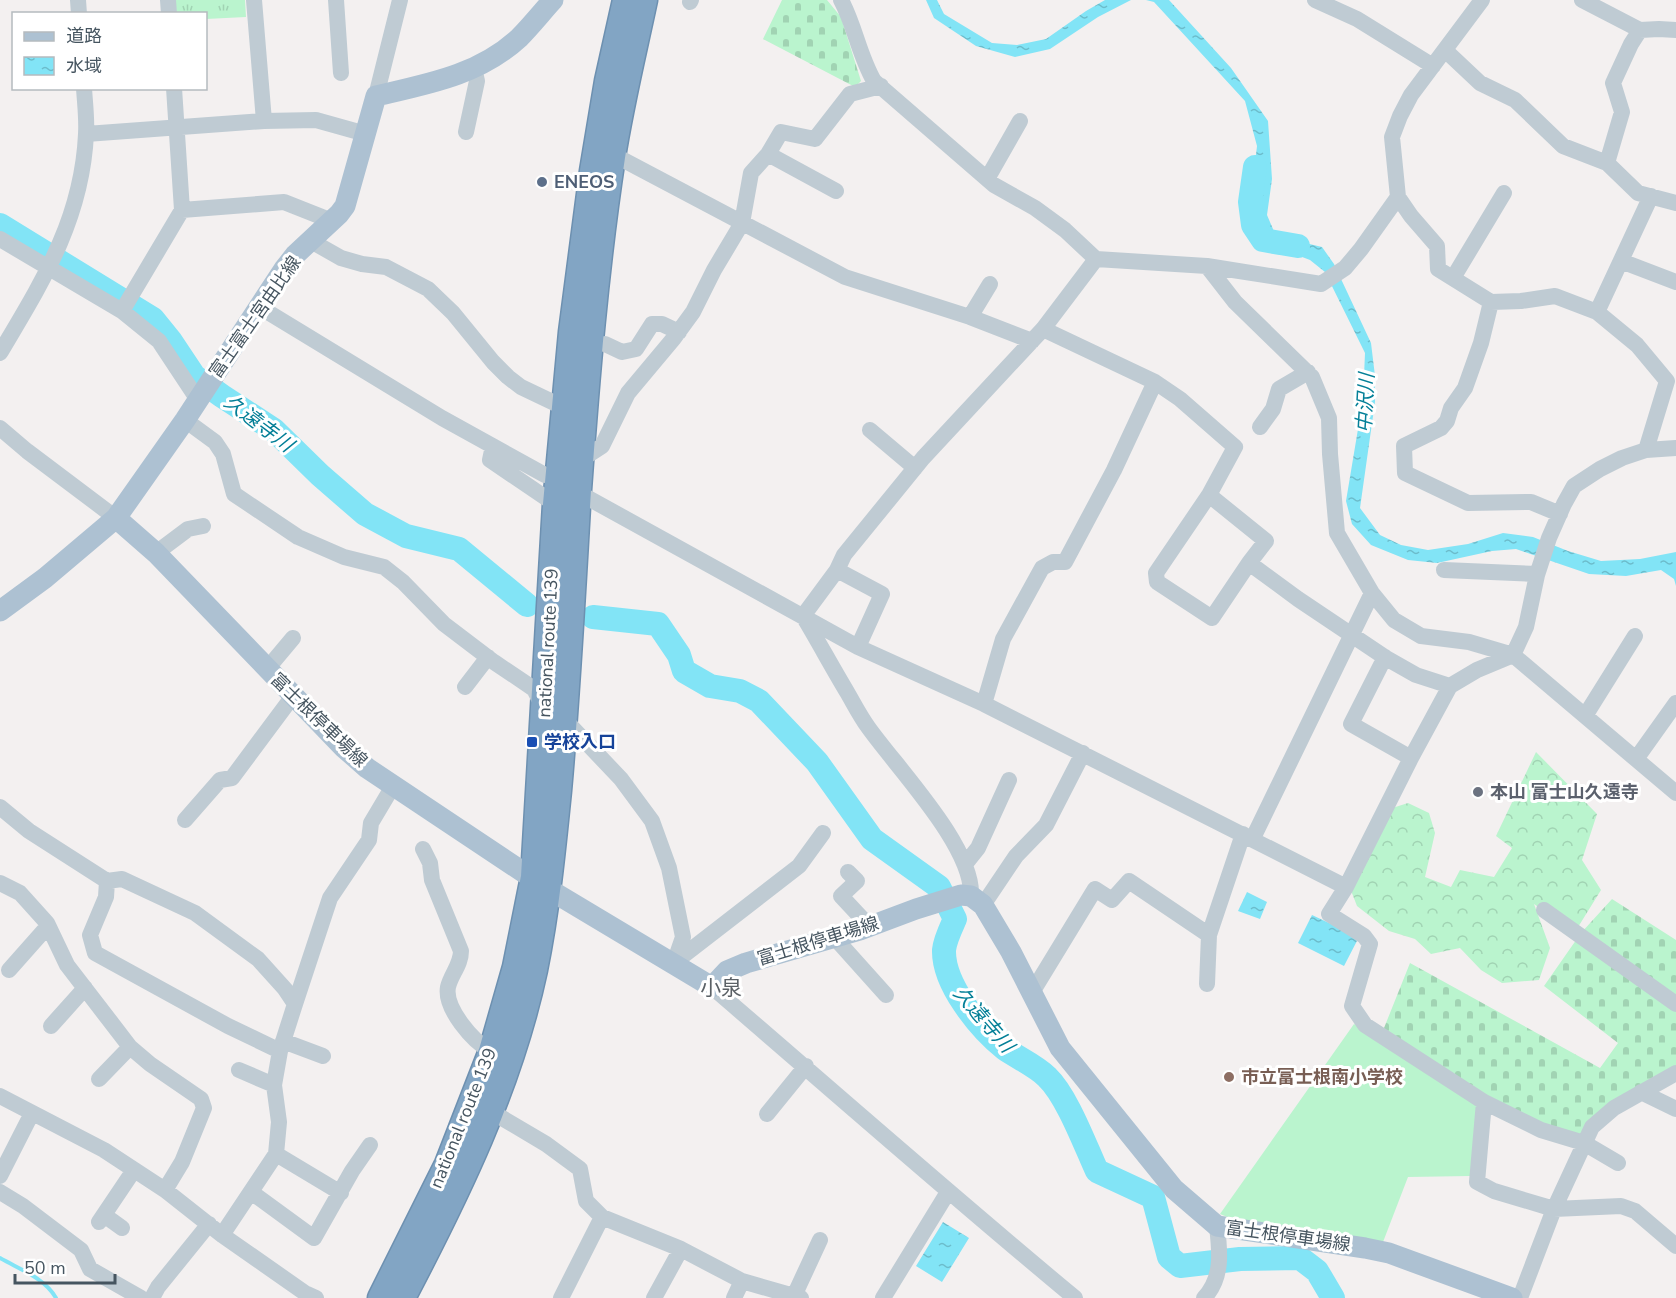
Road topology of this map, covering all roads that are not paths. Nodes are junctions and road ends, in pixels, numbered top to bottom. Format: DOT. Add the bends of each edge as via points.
graph roads {
  1 [pos="254,0"];
  2 [pos="336,0"];
  3 [pos="400,0"];
  4 [pos="553,0"];
  5 [pos="626,0"];
  6 [pos="645,0"];
  7 [pos="841,0"];
  8 [pos="1315,0"];
  9 [pos="1482,0"];
  10 [pos="1582,0"];
  11 [pos="1640,30"];
  12 [pos="1676,30"];
  13 [pos="1446,51"];
  14 [pos="1433,66"];
  15 [pos="474,68"];
  16 [pos="341,73"];
  17 [pos="881,86"];
  18 [pos="84,90"];
  19 [pos="174,90"];
  20 [pos="376,96"];
  21 [pos="264,121"];
  22 [pos="1020,121"];
  23 [pos="176,127"];
  24 [pos="466,132"];
  25 [pos="86,134"];
  26 [pos="366,134"];
  27 [pos="768,154"];
  28 [pos="614,155"];
  29 [pos="1607,163"];
  30 [pos="987,179"];
  31 [pos="836,191"];
  32 [pos="1504,193"];
  33 [pos="1651,196"];
  34 [pos="1398,197"];
  35 [pos="1676,203"];
  36 [pos="182,210"];
  37 [pos="332,221"];
  38 [pos="742,223"];
  39 [pos="0,239"];
  40 [pos="311,241"];
  41 [pos="1096,260"];
  42 [pos="1621,261"];
  43 [pos="52,262"];
  44 [pos="1207,266"];
  45 [pos="1453,278"];
  46 [pos="1676,282"];
  47 [pos="990,284"];
  48 [pos="1491,302"];
  49 [pos="125,305"];
  50 [pos="258,306"];
  51 [pos="1597,312"];
  52 [pos="970,317"];
  53 [pos="679,332"];
  54 [pos="1038,335"];
  55 [pos="605,344"];
  56 [pos="0,353"];
  57 [pos="1308,372"];
  58 [pos="1155,382"];
  59 [pos="205,389"];
  60 [pos="565,408"];
  61 [pos="185,420"];
  62 [pos="1260,427"];
  63 [pos="0,428"];
  64 [pos="870,430"];
  65 [pos="493,446"];
  66 [pos="1676,448"];
  67 [pos="1646,450"];
  68 [pos="582,459"];
  69 [pos="915,468"];
  70 [pos="545,475"];
  71 [pos="1209,495"];
  72 [pos="586,502"];
  73 [pos="555,504"];
  74 [pos="1560,514"];
  75 [pos="116,518"];
  76 [pos="203,526"];
  77 [pos="156,553"];
  78 [pos="1249,563"];
  79 [pos="1539,568"];
  80 [pos="837,570"];
  81 [pos="1444,570"];
  82 [pos="1372,593"];
  83 [pos="0,611"];
  84 [pos="804,616"];
  85 [pos="1351,634"];
  86 [pos="1635,636"];
  87 [pos="293,638"];
  88 [pos="858,646"];
  89 [pos="1513,655"];
  90 [pos="488,657"];
  91 [pos="1385,657"];
  92 [pos="267,669"];
  93 [pos="1450,686"];
  94 [pos="465,687"];
  95 [pos="293,696"];
  96 [pos="984,704"];
  97 [pos="1675,708"];
  98 [pos="555,715"];
  99 [pos="1584,716"];
  100 [pos="1083,753"];
  101 [pos="1410,758"];
  102 [pos="1636,759"];
  103 [pos="1009,780"];
  104 [pos="393,786"];
  105 [pos="1676,793"];
  106 [pos="0,807"];
  107 [pos="185,820"];
  108 [pos="823,833"];
  109 [pos="1248,836"];
  110 [pos="423,849"];
  111 [pos="966,863"];
  112 [pos="848,872"];
  113 [pos="106,881"];
  114 [pos="0,883"];
  115 [pos="541,883"];
  116 [pos="1346,887"];
  117 [pos="972,899"];
  118 [pos="1544,910"];
  119 [pos="48,926"];
  120 [pos="869,926"];
  121 [pos="1209,935"];
  122 [pos="834,938"];
  123 [pos="674,963"];
  124 [pos="9,970"];
  125 [pos="1207,984"];
  126 [pos="712,987"];
  127 [pos="85,988"];
  128 [pos="1031,994"];
  129 [pos="886,995"];
  130 [pos="295,1004"];
  131 [pos="1676,1004"];
  132 [pos="51,1026"];
  133 [pos="282,1046"];
  134 [pos="130,1047"];
  135 [pos="491,1051"];
  136 [pos="323,1056"];
  137 [pos="806,1066"];
  138 [pos="238,1070"];
  139 [pos="1676,1072"];
  140 [pos="99,1079"];
  141 [pos="274,1085"];
  142 [pos="1641,1092"];
  143 [pos="0,1096"];
  144 [pos="1484,1102"];
  145 [pos="1676,1109"];
  146 [pos="492,1112"];
  147 [pos="32,1113"];
  148 [pos="767,1114"];
  149 [pos="1584,1143"];
  150 [pos="370,1145"];
  151 [pos="276,1154"];
  152 [pos="1618,1163"];
  153 [pos="134,1170"];
  154 [pos="0,1176"];
  155 [pos="165,1190"];
  156 [pos="0,1192"];
  157 [pos="251,1192"];
  158 [pos="948,1192"];
  159 [pos="341,1193"];
  160 [pos="1554,1209"];
  161 [pos="602,1217"];
  162 [pos="122,1228"];
  163 [pos="215,1230"];
  164 [pos="1218,1233"];
  165 [pos="820,1240"];
  166 [pos="1676,1246"];
  167 [pos="681,1249"];
  168 [pos="742,1281"];
  169 [pos="1214,1289"];
  170 [pos="797,1297"];
  171 [pos="141,1298"];
  172 [pos="152,1298"];
  173 [pos="316,1298"];
  174 [pos="380,1298"];
  175 [pos="403,1298"];
  176 [pos="561,1298"];
  177 [pos="654,1298"];
  178 [pos="734,1298"];
  179 [pos="883,1298"];
  180 [pos="1075,1298"];
  181 [pos="1512,1298"];
  182 [pos="1520,1298"];
  1 -- 21 [label="street"];
  2 -- 16 [label="street"];
  3 -- 20 [label="street"];
  4 -- 15 [label="main road" via="519,38"];
  5 -- 60 [label="highway, national route 139" via="592,171"];
  6 -- 28 [label="highway, national route 139"];
  7 -- 17 [label="street" via="864,63"];
  8 -- 14 [label="street" via="1357,19"];
  9 -- 13 [label="street"];
  10 -- 11 [label="street"];
  11 -- 12 [label="street"];
  11 -- 29 [label="street" via="1613,83 1622,112"];
  13 -- 14 [label="street"];
  13 -- 29 [label="street" via="1480,83 1515,100 1563,147"];
  14 -- 34 [label="street" via="1411,95 1392,137"];
  15 -- 20 [label="main road"];
  15 -- 24 [label="street" via="477,81"];
  17 -- 27 [label="street" via="850,94 815,139 781,132"];
  17 -- 30 [label="street"];
  18 -- 25 [label="street"];
  19 -- 23 [label="street"];
  20 -- 26 [label="main road, 富士富士宮由比線"];
  21 -- 23 [label="street"];
  21 -- 26 [label="street" via="316,120"];
  22 -- 30 [label="street"];
  23 -- 25 [label="street"];
  23 -- 36 [label="street"];
  25 -- 43 [label="street" via="81,179 71,217"];
  26 -- 37 [label="main road, 富士富士宮由比線" via="345,206"];
  27 -- 31 [label="street"];
  27 -- 38 [label="street" via="751,173"];
  28 -- 38 [label="street"];
  28 -- 68 [label="highway, national route 139" via="592,321"];
  29 -- 33 [label="street" via="1638,193"];
  30 -- 41 [label="street" via="1065,230"];
  32 -- 45 [label="street"];
  33 -- 35 [label="street"];
  33 -- 42 [label="street"];
  34 -- 44 [label="street" via="1347,266 1321,284"];
  34 -- 45 [label="street" via="1437,246 1438,269"];
  36 -- 37 [label="street" via="284,202"];
  36 -- 49 [label="street"];
  37 -- 40 [label="main road, 富士富士宮由比線"];
  38 -- 52 [label="street" via="845,277"];
  38 -- 53 [label="street"];
  39 -- 43 [label="street"];
  40 -- 50 [label="main road, 富士富士宮由比線" via="295,255"];
  40 -- 60 [label="street" via="341,258 386,267 428,289 508,377"];
  41 -- 44 [label="street"];
  41 -- 54 [label="street"];
  42 -- 46 [label="street"];
  42 -- 51 [label="street"];
  43 -- 49 [label="street"];
  43 -- 56 [label="street"];
  44 -- 57 [label="street" via="1235,302"];
  45 -- 48 [label="street"];
  47 -- 52 [label="street"];
  48 -- 51 [label="street" via="1555,296"];
  48 -- 74 [label="street" via="1465,388 1441,428 1404,446 1405,473 1468,503 1531,502"];
  49 -- 59 [label="street"];
  50 -- 59 [label="main road, 富士富士宮由比線"];
  50 -- 65 [label="street"];
  51 -- 67 [label="street" via="1637,345 1667,381"];
  52 -- 54 [label="street"];
  53 -- 55 [label="street" via="652,324 636,349 622,352"];
  53 -- 68 [label="street" via="628,393 602,446"];
  54 -- 58 [label="street"];
  54 -- 69 [label="street"];
  57 -- 62 [label="street" via="1279,389 1273,409"];
  57 -- 82 [label="street" via="1329,418 1337,533"];
  58 -- 71 [label="street" via="1235,447"];
  58 -- 96 [label="street" via="1065,562 1053,562 1042,568 1004,639"];
  59 -- 61 [label="main road, 富士富士宮由比線"];
  60 -- 73 [label="highway, national route 139"];
  61 -- 75 [label="main road, 富士富士宮由比線"];
  61 -- 90 [label="street" via="215,442 223,454 234,494 298,537 384,567 444,624"];
  63 -- 75 [label="street"];
  64 -- 69 [label="street"];
  65 -- 70 [label="street"];
  65 -- 73 [label="street" via="490,460"];
  66 -- 67 [label="street"];
  67 -- 74 [label="street" via="1600,469 1574,486"];
  68 -- 72 [label="highway, national route 139"];
  69 -- 80 [label="street" via="844,555"];
  71 -- 78 [label="street" via="1266,541"];
  71 -- 78 [label="street" via="1156,573 1157,582 1212,618"];
  72 -- 84 [label="street"];
  72 -- 98 [label="highway, national route 139"];
  73 -- 98 [label="highway, national route 139"];
  74 -- 79 [label="street"];
  75 -- 77 [label="main road, 富士根停車場線"];
  75 -- 83 [label="main road, 富士富士宮由比線"];
  76 -- 77 [label="street" via="188,529"];
  77 -- 92 [label="main road, 富士根停車場線"];
  78 -- 85 [label="street"];
  79 -- 81 [label="street"];
  79 -- 89 [label="street" via="1526,627"];
  80 -- 84 [label="street"];
  80 -- 88 [label="street" via="882,594"];
  82 -- 85 [label="street"];
  82 -- 89 [label="street" via="1394,620 1421,636 1469,642"];
  84 -- 88 [label="street"];
  84 -- 111 [label="street" via="867,726 930,807"];
  85 -- 91 [label="street"];
  85 -- 109 [label="street"];
  86 -- 99 [label="street"];
  87 -- 92 [label="street"];
  88 -- 96 [label="street"];
  89 -- 93 [label="street"];
  89 -- 99 [label="street"];
  90 -- 94 [label="street"];
  90 -- 98 [label="street" via="534,689"];
  91 -- 93 [label="street" via="1416,675"];
  91 -- 101 [label="street" via="1351,724"];
  92 -- 95 [label="main road, 富士根停車場線"];
  93 -- 101 [label="street"];
  95 -- 104 [label="main road, 富士根停車場線" via="343,747"];
  95 -- 107 [label="street" via="232,778 220,780"];
  96 -- 100 [label="street"];
  97 -- 102 [label="street"];
  98 -- 115 [label="highway, national route 139"];
  98 -- 123 [label="street" via="621,779 652,821 669,868 683,937"];
  99 -- 102 [label="street"];
  100 -- 109 [label="street"];
  100 -- 117 [label="street" via="1046,825"];
  101 -- 116 [label="street"];
  102 -- 105 [label="street"];
  103 -- 111 [label="street" via="978,848"];
  104 -- 115 [label="main road, 富士根停車場線"];
  104 -- 130 [label="street" via="371,823 369,840 330,898"];
  106 -- 113 [label="street" via="29,831"];
  108 -- 123 [label="street" via="799,866"];
  109 -- 116 [label="street"];
  109 -- 121 [label="street"];
  110 -- 135 [label="street" via="461,951 449,983 450,1005 468,1032"];
  111 -- 117 [label="street"];
  112 -- 120 [label="street" via="857,881 841,896"];
  113 -- 130 [label="street" via="122,879 195,912 258,958"];
  113 -- 133 [label="street" via="106,897 90,935 95,953 228,1026"];
  114 -- 119 [label="street" via="20,893"];
  115 -- 123 [label="main road, 富士根停車場線"];
  115 -- 135 [label="highway, national route 139"];
  115 -- 146 [label="highway, national route 139" via="534,972"];
  116 -- 144 [label="street" via="1329,914 1370,944 1352,1006 1365,1025"];
  117 -- 120 [label="main road, 富士根停車場線" via="916,909"];
  117 -- 128 [label="main road, 富士根停車場線" via="1011,952"];
  118 -- 131 [label="street"];
  119 -- 124 [label="street"];
  119 -- 127 [label="street" via="67,965"];
  120 -- 122 [label="main road, 富士根停車場線"];
  121 -- 125 [label="street"];
  121 -- 128 [label="street" via="1129,881 1112,900 1095,889"];
  122 -- 126 [label="main road, 富士根停車場線" via="746,963 727,971"];
  122 -- 129 [label="street"];
  123 -- 126 [label="main road, 富士根停車場線"];
  126 -- 137 [label="street"];
  127 -- 132 [label="street"];
  127 -- 134 [label="street"];
  128 -- 164 [label="main road, 富士根停車場線" via="1060,1048 1174,1189"];
  130 -- 133 [label="street"];
  133 -- 136 [label="street"];
  133 -- 141 [label="street"];
  134 -- 140 [label="street"];
  134 -- 155 [label="street" via="201,1099 204,1108 182,1162"];
  135 -- 174 [label="highway, national route 139" via="447,1164"];
  137 -- 148 [label="street"];
  137 -- 158 [label="street"];
  138 -- 141 [label="street"];
  139 -- 142 [label="street"];
  141 -- 151 [label="street" via="279,1122"];
  142 -- 145 [label="street"];
  142 -- 149 [label="street" via="1592,1127"];
  143 -- 147 [label="street"];
  144 -- 149 [label="street" via="1540,1130"];
  144 -- 160 [label="street" via="1477,1182"];
  146 -- 161 [label="street" via="580,1169 586,1201"];
  146 -- 175 [label="highway, national route 139"];
  147 -- 153 [label="street"];
  147 -- 154 [label="street"];
  149 -- 152 [label="street"];
  149 -- 160 [label="street"];
  150 -- 159 [label="street"];
  151 -- 157 [label="street"];
  151 -- 159 [label="street"];
  153 -- 155 [label="street"];
  153 -- 162 [label="street" via="102,1219"];
  155 -- 163 [label="street"];
  156 -- 171 [label="street" via="81,1250 90,1269"];
  157 -- 159 [label="street" via="314,1238"];
  157 -- 163 [label="street"];
  158 -- 179 [label="street"];
  158 -- 180 [label="street"];
  160 -- 166 [label="street" via="1621,1206 1635,1211"];
  160 -- 182 [label="street"];
  161 -- 167 [label="street"];
  161 -- 176 [label="street"];
  163 -- 172 [label="street" via="158,1287"];
  163 -- 173 [label="street"];
  164 -- 169 [label="street"];
  164 -- 181 [label="main road, 富士根停車場線" via="1365,1248"];
  165 -- 170 [label="street"];
  167 -- 168 [label="street"];
  167 -- 177 [label="street"];
  168 -- 170 [label="street"];
  168 -- 178 [label="street"];
}
